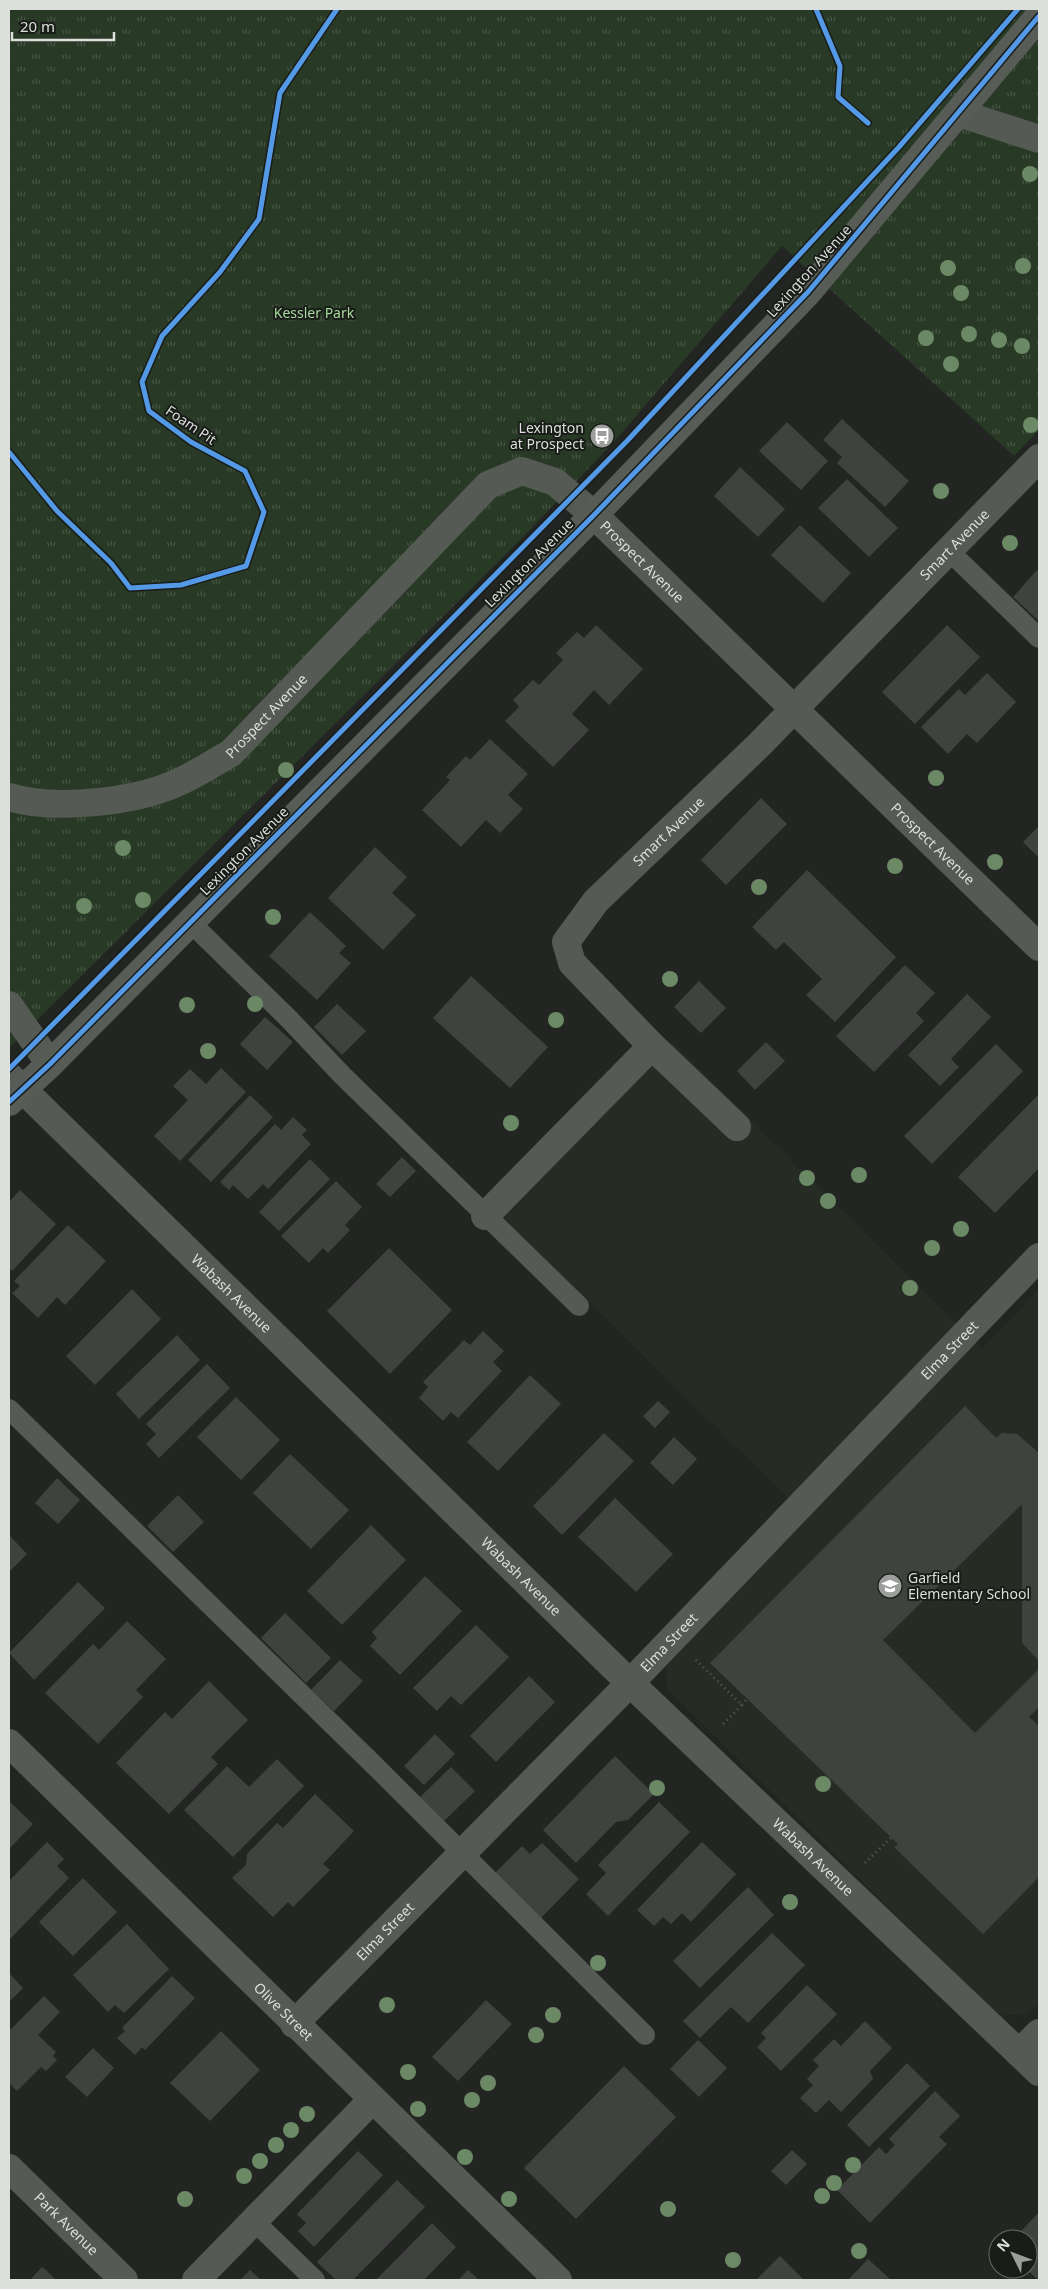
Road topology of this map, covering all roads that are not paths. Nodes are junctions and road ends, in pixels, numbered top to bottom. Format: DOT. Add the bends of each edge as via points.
graph roads {
  1 [pos="1039,16"];
  2 [pos="959,113"];
  3 [pos="1039,139"];
  4 [pos="1039,458"];
  5 [pos="594,515"];
  6 [pos="949,551"];
  7 [pos="1039,638"];
  8 [pos="793,710"];
  9 [pos="9,797"];
  10 [pos="190,922"];
  11 [pos="1039,947"];
  12 [pos="9,1005"];
  13 [pos="652,1046"];
  14 [pos="50,1064"];
  15 [pos="13,1089"];
  16 [pos="737,1127"];
  17 [pos="485,1216"];
  18 [pos="1039,1257"];
  19 [pos="579,1306"];
  20 [pos="9,1410"];
  21 [pos="630,1683"];
  22 [pos="9,1743"];
  23 [pos="462,1853"];
  24 [pos="294,2024"];
  25 [pos="1039,2033"];
  26 [pos="644,2035"];
  27 [pos="1020,2053"];
  28 [pos="1039,2072"];
  29 [pos="372,2100"];
  30 [pos="9,2168"];
  31 [pos="254,2221"];
  32 [pos="124,2280"];
  33 [pos="196,2280"];
  34 [pos="315,2280"];
  35 [pos="558,2280"];
  1 -- 2 [label="street, Lexington Avenue"];
  2 -- 3 [label="street"];
  2 -- 5 [label="street, Lexington Avenue" via="808,292"];
  4 -- 6 [label="street, Smart Avenue"];
  5 -- 8 [label="street, Prospect Avenue"];
  5 -- 9 [label="street, Prospect Avenue" via="555,482 522,470 488,485 231,753 180,782 126,798 74,804"];
  5 -- 10 [label="street, Lexington Avenue"];
  6 -- 7 [label="lane"];
  6 -- 8 [label="street, Smart Avenue"];
  8 -- 11 [label="street, Prospect Avenue"];
  8 -- 13 [label="street, Smart Avenue" via="596,901 566,942 572,963"];
  10 -- 14 [label="street, Lexington Avenue"];
  10 -- 17 [label="lane"];
  12 -- 14 [label="street"];
  13 -- 16 [label="street"];
  13 -- 17 [label="street"];
  14 -- 15 [label="street, Lexington Avenue"];
  15 -- 21 [label="street, Wabash Avenue"];
  17 -- 19 [label="lane"];
  18 -- 21 [label="street, Elma Street"];
  20 -- 23 [label="lane"];
  21 -- 23 [label="street, Elma Street"];
  21 -- 27 [label="street, Wabash Avenue"];
  22 -- 24 [label="street, Olive Street"];
  23 -- 24 [label="street, Elma Street"];
  23 -- 26 [label="lane"];
  24 -- 29 [label="street, Olive Street"];
  25 -- 27 [label="street"];
  27 -- 28 [label="street, Wabash Avenue"];
  29 -- 31 [label="street"];
  29 -- 35 [label="street, Olive Street"];
  30 -- 32 [label="street, Park Avenue"];
  31 -- 33 [label="street"];
  31 -- 34 [label="lane"];
}
